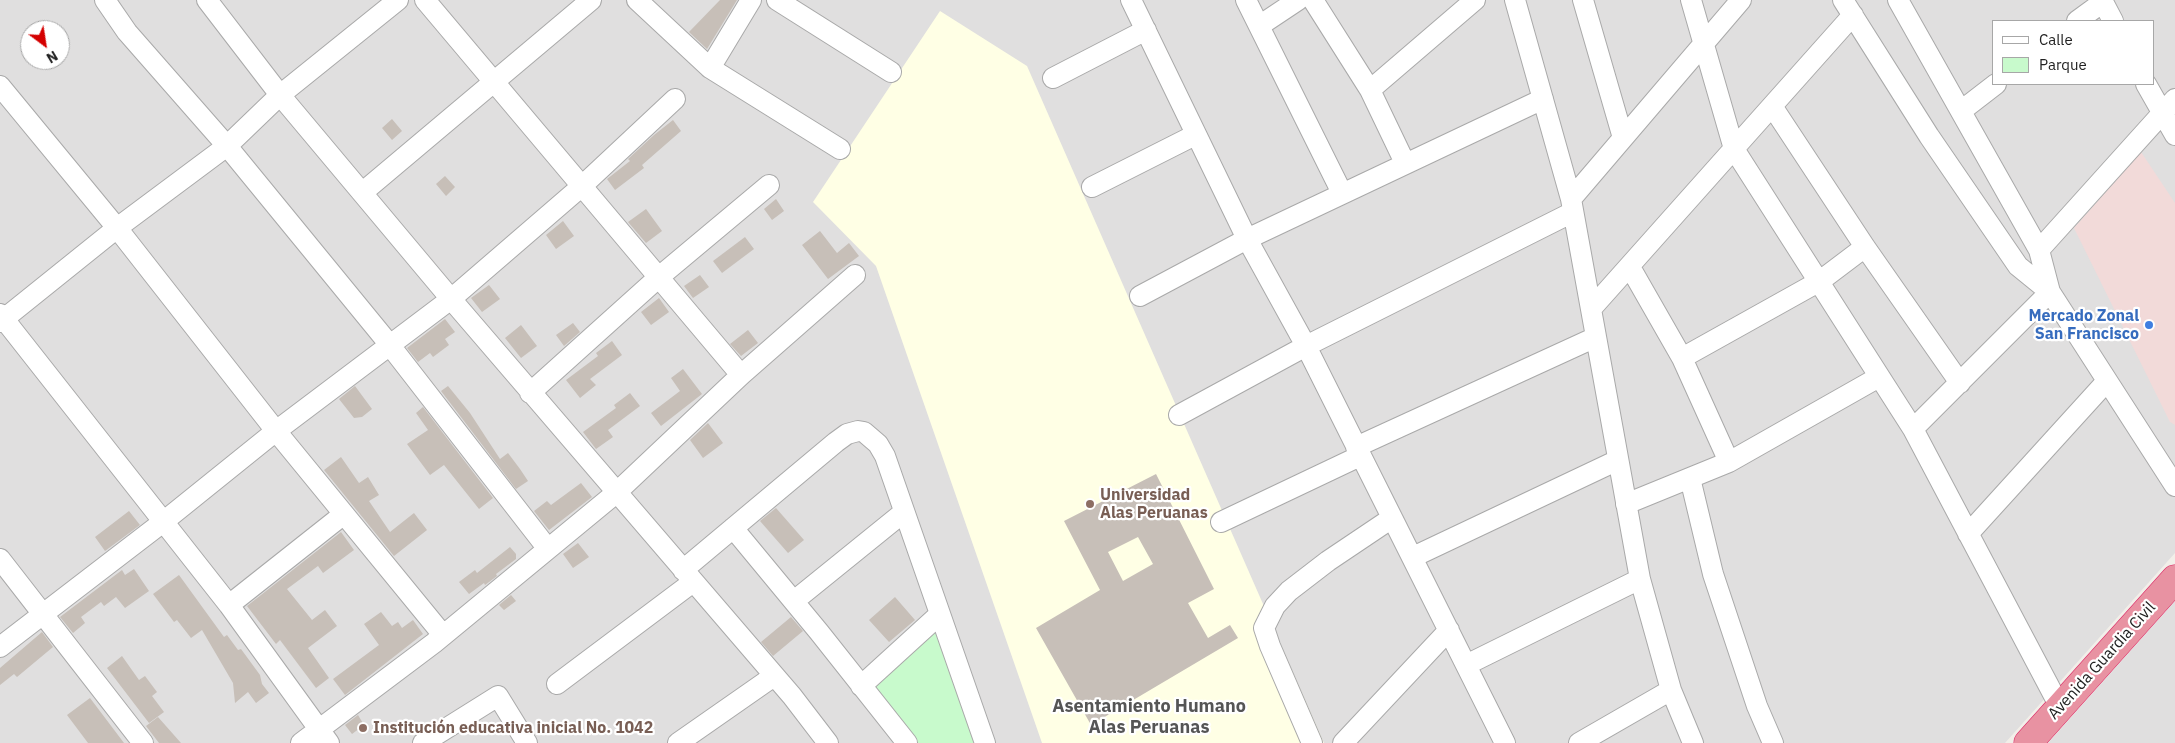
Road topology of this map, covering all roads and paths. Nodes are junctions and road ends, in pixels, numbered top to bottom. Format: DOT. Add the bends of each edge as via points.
graph roads {
  1 [pos="105,0"];
  2 [pos="208,0"];
  3 [pos="398,0"];
  4 [pos="425,0"];
  5 [pos="591,0"];
  6 [pos="637,0"];
  7 [pos="751,0"];
  8 [pos="777,0"];
  9 [pos="1131,0"];
  10 [pos="1246,0"];
  11 [pos="1298,0"];
  12 [pos="1313,0"];
  13 [pos="1475,0"];
  14 [pos="1515,0"];
  15 [pos="1583,0"];
  16 [pos="1691,0"];
  17 [pos="1741,0"];
  18 [pos="1898,0"];
  19 [pos="2102,1"];
  20 [pos="1848,8"];
  21 [pos="2078,20"];
  22 [pos="2112,20"];
  23 [pos="1259,26"];
  24 [pos="1146,30"];
  25 [pos="1703,43"];
  26 [pos="710,68"];
  27 [pos="891,72"];
  28 [pos="1053,78"];
  29 [pos="494,82"];
  30 [pos="1995,85"];
  31 [pos="2147,85"];
  32 [pos="0,86"];
  33 [pos="1370,90"];
  34 [pos="280,95"];
  35 [pos="675,99"];
  36 [pos="1543,99"];
  37 [pos="1772,106"];
  38 [pos="2169,106"];
  39 [pos="1961,111"];
  40 [pos="1195,135"];
  41 [pos="2175,135"];
  42 [pos="1623,138"];
  43 [pos="227,146"];
  44 [pos="840,149"];
  45 [pos="1734,149"];
  46 [pos="1405,163"];
  47 [pos="769,185"];
  48 [pos="582,186"];
  49 [pos="1092,187"];
  50 [pos="364,192"];
  51 [pos="1342,193"];
  52 [pos="1572,205"];
  53 [pos="117,228"];
  54 [pos="1247,239"];
  55 [pos="1865,247"];
  56 [pos="2038,250"];
  57 [pos="1630,267"];
  58 [pos="855,275"];
  59 [pos="659,277"];
  60 [pos="1820,281"];
  61 [pos="2050,292"];
  62 [pos="1140,296"];
  63 [pos="451,299"];
  64 [pos="1591,309"];
  65 [pos="1,318"];
  66 [pos="1596,337"];
  67 [pos="390,344"];
  68 [pos="1306,346"];
  69 [pos="1682,358"];
  70 [pos="741,375"];
  71 [pos="1879,377"];
  72 [pos="2107,381"];
  73 [pos="1960,382"];
  74 [pos="530,393"];
  75 [pos="1178,415"];
  76 [pos="1913,429"];
  77 [pos="276,431"];
  78 [pos="1358,452"];
  79 [pos="1618,460"];
  80 [pos="1728,462"];
  81 [pos="1690,478"];
  82 [pos="2174,481"];
  83 [pos="616,493"];
  84 [pos="1626,504"];
  85 [pos="904,512"];
  86 [pos="344,514"];
  87 [pos="1392,518"];
  88 [pos="163,522"];
  89 [pos="1221,522"];
  90 [pos="733,528"];
  91 [pos="1968,534"];
  92 [pos="548,549"];
  93 [pos="1413,557"];
  94 [pos="0,559"];
  95 [pos="688,576"];
  96 [pos="1640,579"];
  97 [pos="2175,579"];
  98 [pos="794,601"];
  99 [pos="229,606"];
  100 [pos="43,613"];
  101 [pos="940,614"];
  102 [pos="1449,630"];
  103 [pos="443,635"];
  104 [pos="0,647"];
  105 [pos="1466,665"];
  106 [pos="774,676"];
  107 [pos="557,684"];
  108 [pos="861,686"];
  109 [pos="1671,690"];
  110 [pos="2060,707"];
  111 [pos="325,735"];
  112 [pos="1499,740"];
  113 [pos="143,743"];
  114 [pos="301,743"];
  115 [pos="423,743"];
  116 [pos="527,743"];
  117 [pos="678,743"];
  118 [pos="828,743"];
  119 [pos="907,743"];
  120 [pos="985,743"];
  121 [pos="1312,743"];
  122 [pos="1342,743"];
  123 [pos="1579,743"];
  124 [pos="1693,743"];
  125 [pos="1773,743"];
  126 [pos="2028,743"];
  1 -- 43 [label="street" via="127,32"];
  2 -- 34 [label="street"];
  3 -- 34 [label="street"];
  4 -- 29 [label="street"];
  5 -- 29 [label="street"];
  6 -- 26 [label="street"];
  7 -- 26 [label="street"];
  8 -- 27 [label="street"];
  9 -- 24 [label="street"];
  10 -- 23 [label="street"];
  11 -- 23 [label="street"];
  12 -- 33 [label="street"];
  13 -- 33 [label="street"];
  14 -- 36 [label="street"];
  15 -- 42 [label="street"];
  16 -- 25 [label="street"];
  17 -- 25 [label="street"];
  18 -- 39 [label="street"];
  19 -- 21 [label="street"];
  19 -- 22 [label="street"];
  20 -- 37 [label="street"];
  20 -- 61 [label="street" via="1929,136 2018,266"];
  23 -- 51 [label="street"];
  24 -- 28 [label="street"];
  24 -- 40 [label="street"];
  25 -- 42 [label="street"];
  25 -- 45 [label="street"];
  26 -- 44 [label="street"];
  29 -- 48 [label="street"];
  29 -- 50 [label="street"];
  30 -- 39 [label="street"];
  31 -- 38 [label="street"];
  32 -- 53 [label="street"];
  33 -- 46 [label="street"];
  34 -- 43 [label="street"];
  34 -- 50 [label="street"];
  35 -- 48 [label="street"];
  36 -- 46 [label="street"];
  36 -- 52 [label="street"];
  37 -- 45 [label="street"];
  37 -- 55 [label="street"];
  38 -- 41 [label="street"];
  38 -- 56 [label="street"];
  39 -- 56 [label="street"];
  40 -- 49 [label="street"];
  40 -- 54 [label="street"];
  42 -- 52 [label="street"];
  43 -- 53 [label="street"];
  43 -- 67 [label="street"];
  45 -- 57 [label="street"];
  45 -- 60 [label="street"];
  46 -- 51 [label="street"];
  47 -- 59 [label="street"];
  48 -- 59 [label="street"];
  48 -- 63 [label="street"];
  50 -- 63 [label="street"];
  51 -- 54 [label="street"];
  52 -- 64 [label="street"];
  52 -- 68 [label="street"];
  53 -- 65 [label="street"];
  53 -- 77 [label="street"];
  54 -- 62 [label="street"];
  54 -- 68 [label="street"];
  55 -- 60 [label="street"];
  55 -- 73 [label="street"];
  56 -- 61 [label="street"];
  57 -- 64 [label="street"];
  57 -- 69 [label="street"];
  58 -- 70 [label="street"];
  59 -- 70 [label="street"];
  59 -- 74 [label="street"];
  60 -- 69 [label="street"];
  60 -- 71 [label="street"];
  61 -- 72 [label="street"];
  61 -- 73 [label="street"];
  63 -- 67 [label="street"];
  63 -- 74 [label="street"];
  64 -- 66 [label="street"];
  65 -- 88 [label="street"];
  66 -- 78 [label="street"];
  66 -- 79 [label="street"];
  67 -- 77 [label="street"];
  67 -- 92 [label="street"];
  68 -- 75 [label="street"];
  68 -- 78 [label="street"];
  69 -- 80 [label="street"];
  70 -- 83 [label="street"];
  71 -- 76 [label="street"];
  71 -- 80 [label="street"];
  72 -- 82 [label="street"];
  72 -- 91 [label="street"];
  73 -- 76 [label="street"];
  74 -- 83 [label="street"];
  76 -- 91 [label="street"];
  77 -- 86 [label="street"];
  77 -- 88 [label="street"];
  78 -- 87 [label="street"];
  78 -- 89 [label="street"];
  79 -- 84 [label="street"];
  79 -- 93 [label="street"];
  80 -- 81 [label="street"];
  81 -- 84 [label="street"];
  81 -- 125 [label="street" via="1713,574 1757,706"];
  83 -- 92 [label="street"];
  83 -- 95 [label="street"];
  84 -- 96 [label="street"];
  85 -- 90 [label="street" via="885,456 872,438 858,431 836,442"];
  85 -- 98 [label="street"];
  85 -- 101 [label="street"];
  86 -- 99 [label="street"];
  86 -- 103 [label="street"];
  87 -- 93 [label="street"];
  87 -- 121 [label="street" via="1289,591 1275,606 1264,628"];
  88 -- 99 [label="street"];
  88 -- 100 [label="street"];
  90 -- 95 [label="street"];
  90 -- 98 [label="street"];
  91 -- 110 [label="street"];
  92 -- 103 [label="street"];
  93 -- 102 [label="street"];
  94 -- 100 [label="street"];
  95 -- 106 [label="street"];
  95 -- 107 [label="street"];
  96 -- 105 [label="street"];
  96 -- 109 [label="street"];
  97 -- 110 [label="highway, Avenida Guardia Civil"];
  98 -- 108 [label="street"];
  99 -- 111 [label="street"];
  100 -- 104 [label="street"];
  100 -- 113 [label="street"];
  101 -- 108 [label="street"];
  101 -- 120 [label="street"];
  102 -- 105 [label="street"];
  102 -- 122 [label="street"];
  103 -- 111 [label="street"];
  105 -- 112 [label="street"];
  106 -- 117 [label="street"];
  106 -- 118 [label="street"];
  108 -- 119 [label="street"];
  109 -- 123 [label="street"];
  109 -- 124 [label="street"];
  110 -- 126 [label="highway, Avenida Guardia Civil"];
  111 -- 114 [label="street"];
  115 -- 116 [label="street" via="498,696"];
}
